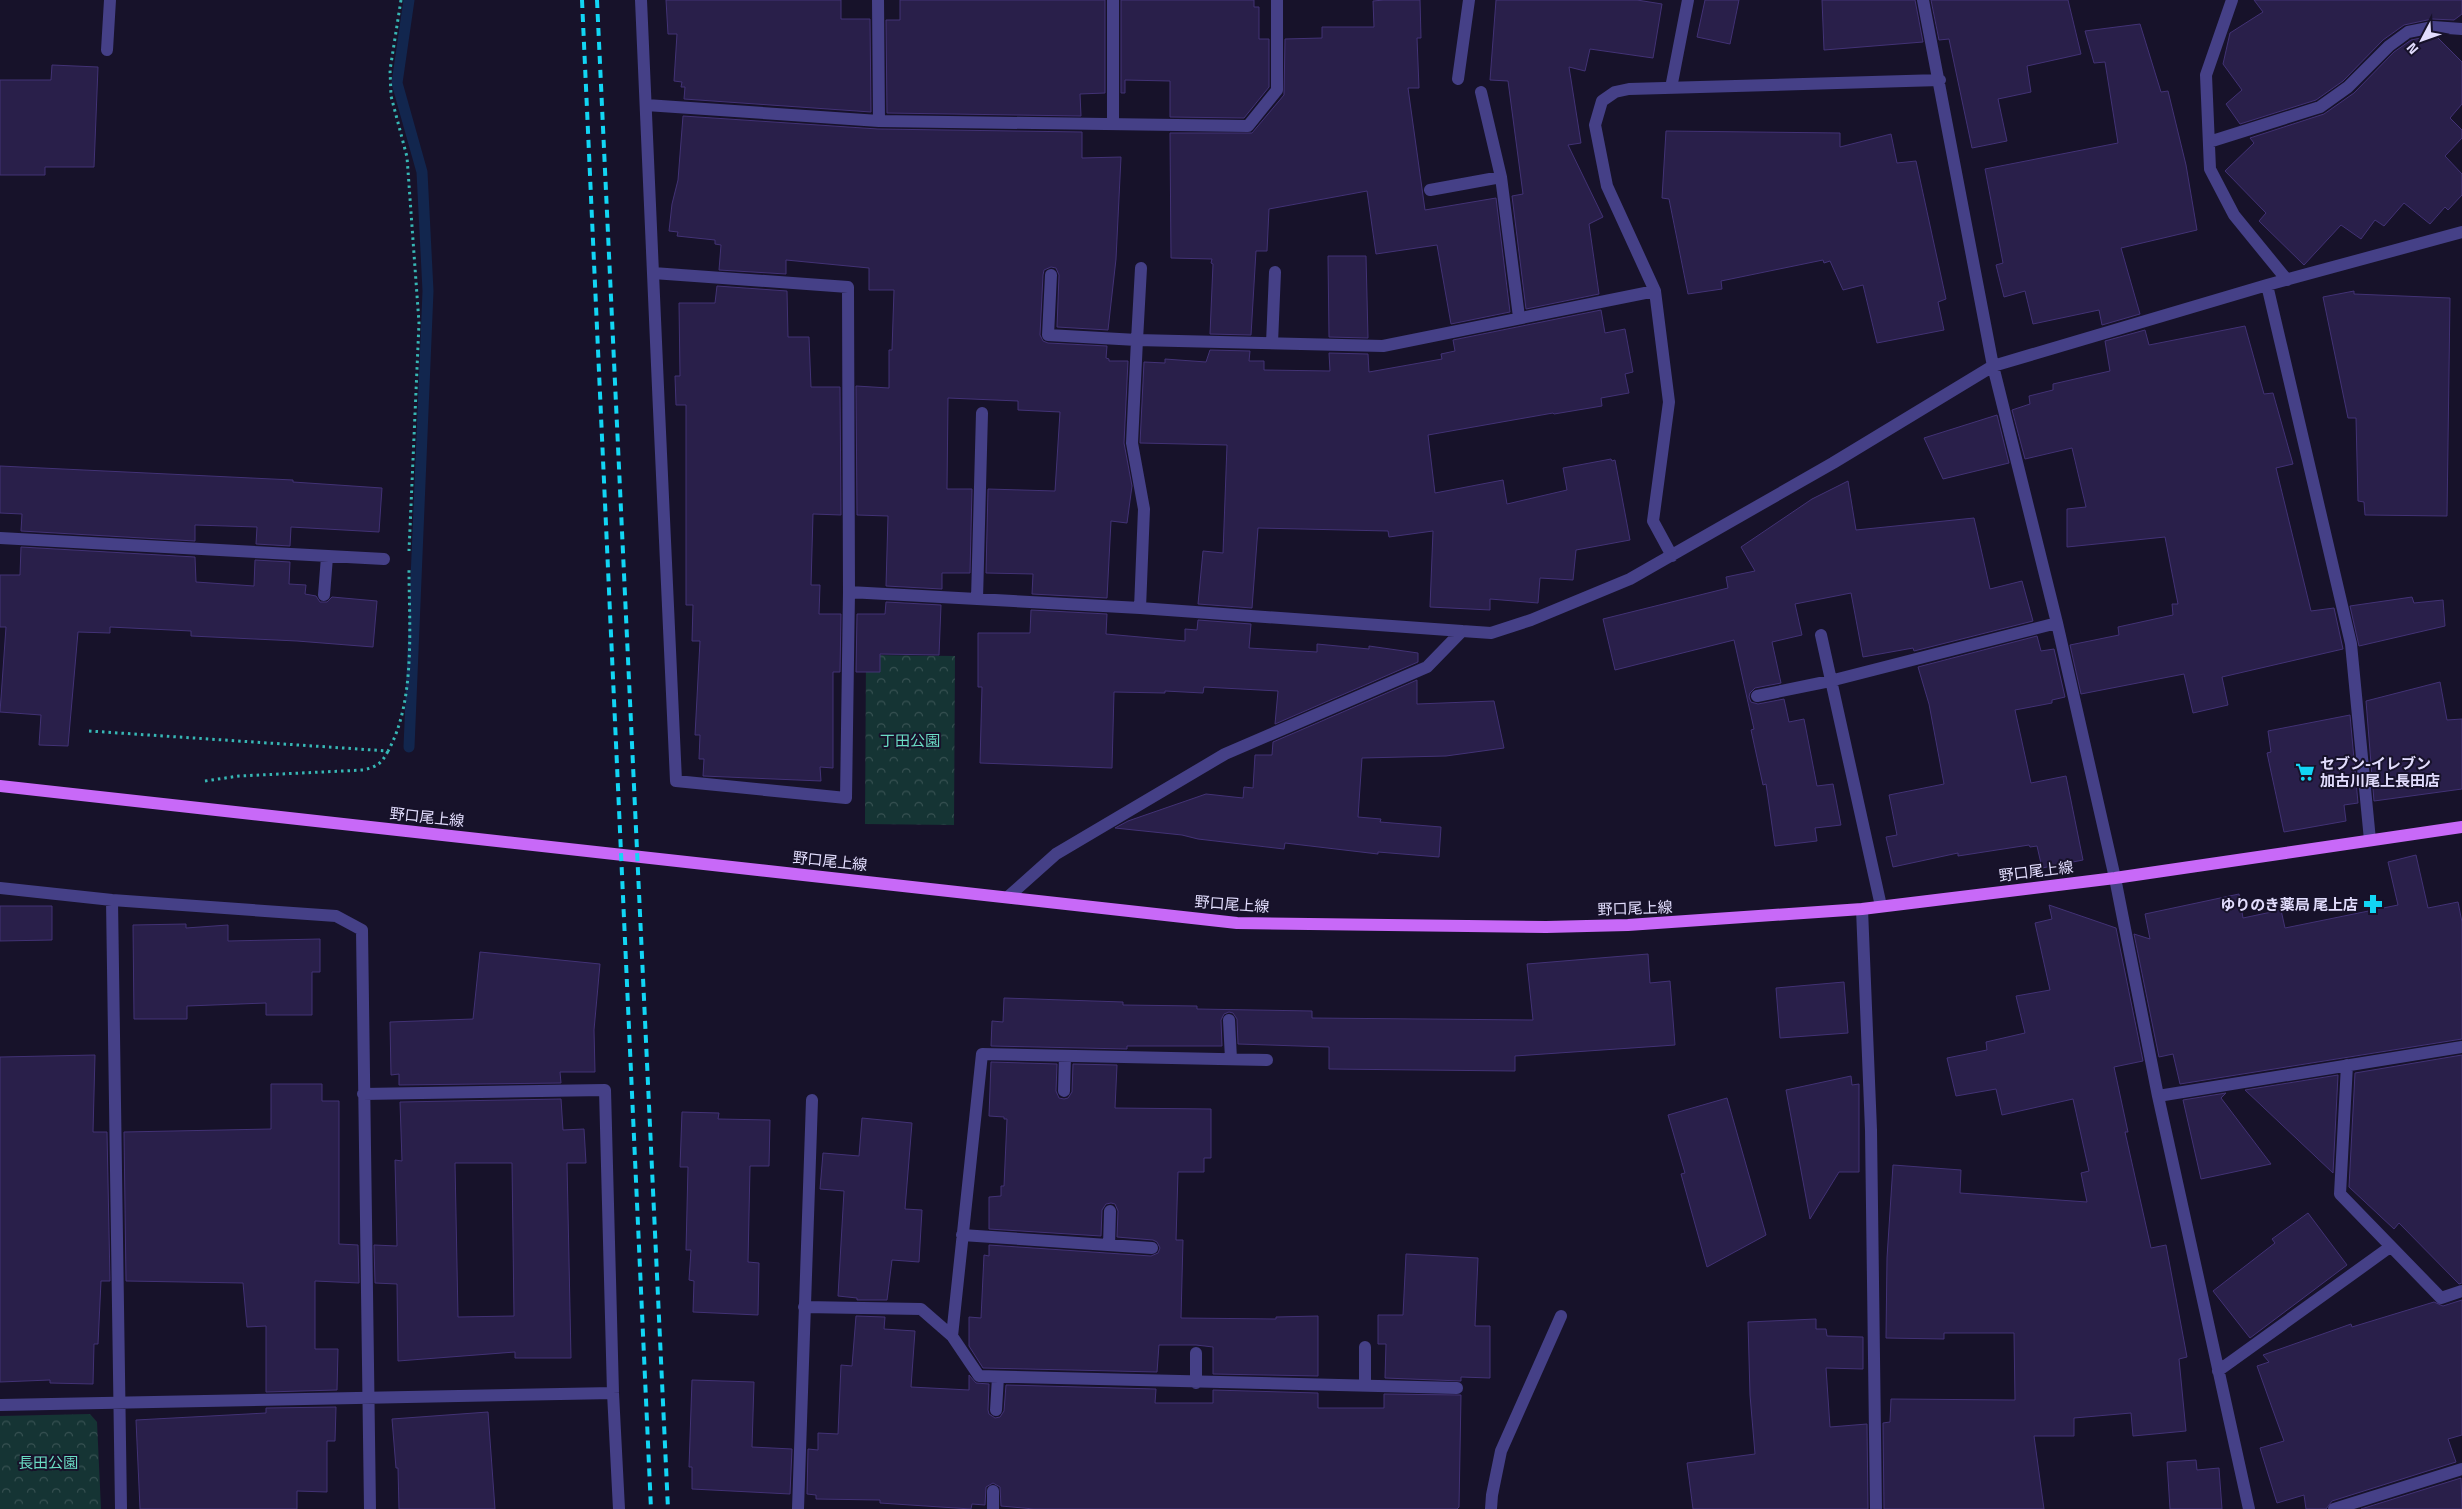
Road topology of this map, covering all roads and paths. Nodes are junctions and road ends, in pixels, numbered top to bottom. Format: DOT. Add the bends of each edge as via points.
graph roads {
  1 [pos="110,0"];
  2 [pos="401,0"];
  3 [pos="642,0"];
  4 [pos="878,0"];
  5 [pos="1113,0"];
  6 [pos="1277,0"];
  7 [pos="1469,0"];
  8 [pos="1688,0"];
  9 [pos="1923,0"];
  10 [pos="2232,0"];
  11 [pos="2462,29"];
  12 [pos="107,50"];
  13 [pos="1458,79"];
  14 [pos="1940,80"];
  15 [pos="1671,88"];
  16 [pos="1481,92"];
  17 [pos="646,105"];
  18 [pos="879,121"];
  19 [pos="1113,124"];
  20 [pos="2209,142"];
  21 [pos="1501,177"];
  22 [pos="1430,190"];
  23 [pos="2462,232"];
  24 [pos="1141,268"];
  25 [pos="1275,272"];
  26 [pos="653,273"];
  27 [pos="1052,275"];
  28 [pos="2287,280"];
  29 [pos="2267,285"];
  30 [pos="1655,291"];
  31 [pos="1519,317"];
  32 [pos="1137,340"];
  33 [pos="1272,343"];
  34 [pos="1993,366"];
  35 [pos="982,412"];
  36 [pos="0,538"];
  37 [pos="1672,556"];
  38 [pos="327,557"];
  39 [pos="384,559"];
  40 [pos="849,592"];
  41 [pos="324,595"];
  42 [pos="977,599"];
  43 [pos="1140,608"];
  44 [pos="2057,623"];
  45 [pos="1462,632"];
  46 [pos="1821,635"];
  47 [pos="1830,682"];
  48 [pos="1757,696"];
  49 [pos="89,731"];
  50 [pos="388,750"];
  51 [pos="200,781"];
  52 [pos="0,786"];
  53 [pos="2462,827"];
  54 [pos="2370,840"];
  55 [pos="2115,878"];
  56 [pos="0,888"];
  57 [pos="1009,896"];
  58 [pos="112,900"];
  59 [pos="1881,906"];
  60 [pos="1862,909"];
  61 [pos="1229,1020"];
  62 [pos="2462,1047"];
  63 [pos="1065,1056"];
  64 [pos="1230,1059"];
  65 [pos="1267,1060"];
  66 [pos="2347,1065"];
  67 [pos="1064,1091"];
  68 [pos="364,1094"];
  69 [pos="2158,1096"];
  70 [pos="812,1100"];
  71 [pos="1110,1211"];
  72 [pos="962,1235"];
  73 [pos="1109,1245"];
  74 [pos="2390,1246"];
  75 [pos="1152,1248"];
  76 [pos="2462,1291"];
  77 [pos="804,1307"];
  78 [pos="1561,1316"];
  79 [pos="952,1336"];
  80 [pos="1365,1347"];
  81 [pos="1196,1353"];
  82 [pos="2218,1371"];
  83 [pos="998,1377"];
  84 [pos="1196,1383"];
  85 [pos="1365,1386"];
  86 [pos="1457,1388"];
  87 [pos="613,1392"];
  88 [pos="367,1398"];
  89 [pos="120,1403"];
  90 [pos="0,1405"];
  91 [pos="996,1410"];
  92 [pos="2462,1469"];
  93 [pos="993,1491"];
  94 [pos="121,1509"];
  95 [pos="370,1509"];
  96 [pos="619,1509"];
  97 [pos="798,1509"];
  98 [pos="993,1509"];
  99 [pos="1491,1509"];
  100 [pos="1876,1509"];
  101 [pos="2249,1509"];
  102 [pos="2334,1509"];
  1 -- 12 [label="street"];
  2 -- 50 [label="path" via="390,70 391,96 407,157 419,323 411,471 407,679 400,723"];
  3 -- 17 [label="street"];
  4 -- 18 [label="street"];
  5 -- 19 [label="street"];
  6 -- 19 [label="street" via="1276,90 1248,126"];
  7 -- 13 [label="street"];
  8 -- 15 [label="street"];
  9 -- 14 [label="street"];
  10 -- 20 [label="street" via="2206,75"];
  11 -- 20 [label="street" via="2433,27 2408,32 2389,46 2348,87 2320,107"];
  14 -- 15 [label="street"];
  14 -- 34 [label="street"];
  15 -- 30 [label="street" via="1615,92 1602,101 1595,125 1607,186"];
  16 -- 21 [label="street"];
  17 -- 18 [label="street"];
  17 -- 26 [label="street"];
  18 -- 19 [label="street"];
  20 -- 28 [label="street" via="2210,169 2234,215"];
  21 -- 22 [label="street"];
  21 -- 31 [label="street"];
  23 -- 28 [label="street"];
  24 -- 32 [label="street"];
  25 -- 33 [label="street"];
  26 -- 40 [label="street" via="848,286"];
  26 -- 40 [label="street" via="676,781 846,798"];
  27 -- 32 [label="street" via="1048,335"];
  28 -- 29 [label="street"];
  29 -- 34 [label="street"];
  29 -- 54 [label="street" via="2351,644"];
  30 -- 31 [label="street"];
  30 -- 37 [label="street" via="1669,402 1653,521"];
  31 -- 33 [label="street" via="1383,346"];
  32 -- 33 [label="street"];
  32 -- 43 [label="street" via="1132,443 1144,509"];
  34 -- 37 [label="street"];
  34 -- 44 [label="street"];
  35 -- 42 [label="street"];
  36 -- 38 [label="street"];
  37 -- 45 [label="street" via="1630,579 1531,620 1491,633"];
  38 -- 39 [label="street"];
  38 -- 41 [label="street"];
  40 -- 42 [label="street"];
  42 -- 43 [label="street"];
  43 -- 45 [label="street"];
  44 -- 47 [label="street"];
  44 -- 55 [label="street"];
  45 -- 57 [label="street" via="1427,667 1225,754 1056,854"];
  46 -- 47 [label="street"];
  47 -- 48 [label="street"];
  47 -- 59 [label="street"];
  49 -- 50 [label="path"];
  50 -- 51 [label="path" via="384,761 363,770"];
  52 -- 57 [label="main road, 野口尾上線"];
  53 -- 54 [label="main road, 野口尾上線"];
  54 -- 55 [label="main road, 野口尾上線"];
  55 -- 59 [label="main road, 野口尾上線"];
  55 -- 69 [label="street"];
  56 -- 58 [label="street"];
  57 -- 60 [label="main road, 野口尾上線" via="1237,923 1546,927 1628,925"];
  58 -- 68 [label="street" via="336,916 362,930"];
  58 -- 89 [label="street"];
  59 -- 60 [label="main road, 野口尾上線"];
  60 -- 100 [label="street" via="1871,1130"];
  61 -- 64 [label="street"];
  62 -- 66 [label="street"];
  63 -- 64 [label="street"];
  63 -- 67 [label="street"];
  63 -- 72 [label="street" via="982,1054"];
  64 -- 65 [label="street"];
  66 -- 69 [label="street"];
  66 -- 74 [label="street" via="2340,1194"];
  68 -- 87 [label="street" via="604,1090"];
  68 -- 88 [label="street"];
  69 -- 82 [label="street"];
  70 -- 77 [label="street"];
  71 -- 73 [label="street"];
  72 -- 73 [label="street"];
  72 -- 79 [label="street"];
  73 -- 75 [label="street"];
  74 -- 76 [label="street" via="2441,1298"];
  74 -- 82 [label="street"];
  77 -- 79 [label="street" via="922,1309"];
  77 -- 97 [label="street"];
  78 -- 99 [label="street" via="1501,1450"];
  79 -- 83 [label="street" via="979,1376"];
  80 -- 85 [label="street"];
  81 -- 84 [label="street"];
  82 -- 101 [label="street"];
  83 -- 84 [label="street"];
  83 -- 91 [label="street"];
  84 -- 85 [label="street"];
  85 -- 86 [label="street"];
  87 -- 88 [label="street"];
  87 -- 96 [label="street"];
  88 -- 89 [label="street"];
  88 -- 95 [label="street"];
  89 -- 90 [label="street"];
  89 -- 94 [label="street"];
  92 -- 102 [label="street"];
  93 -- 98 [label="street"];
}
